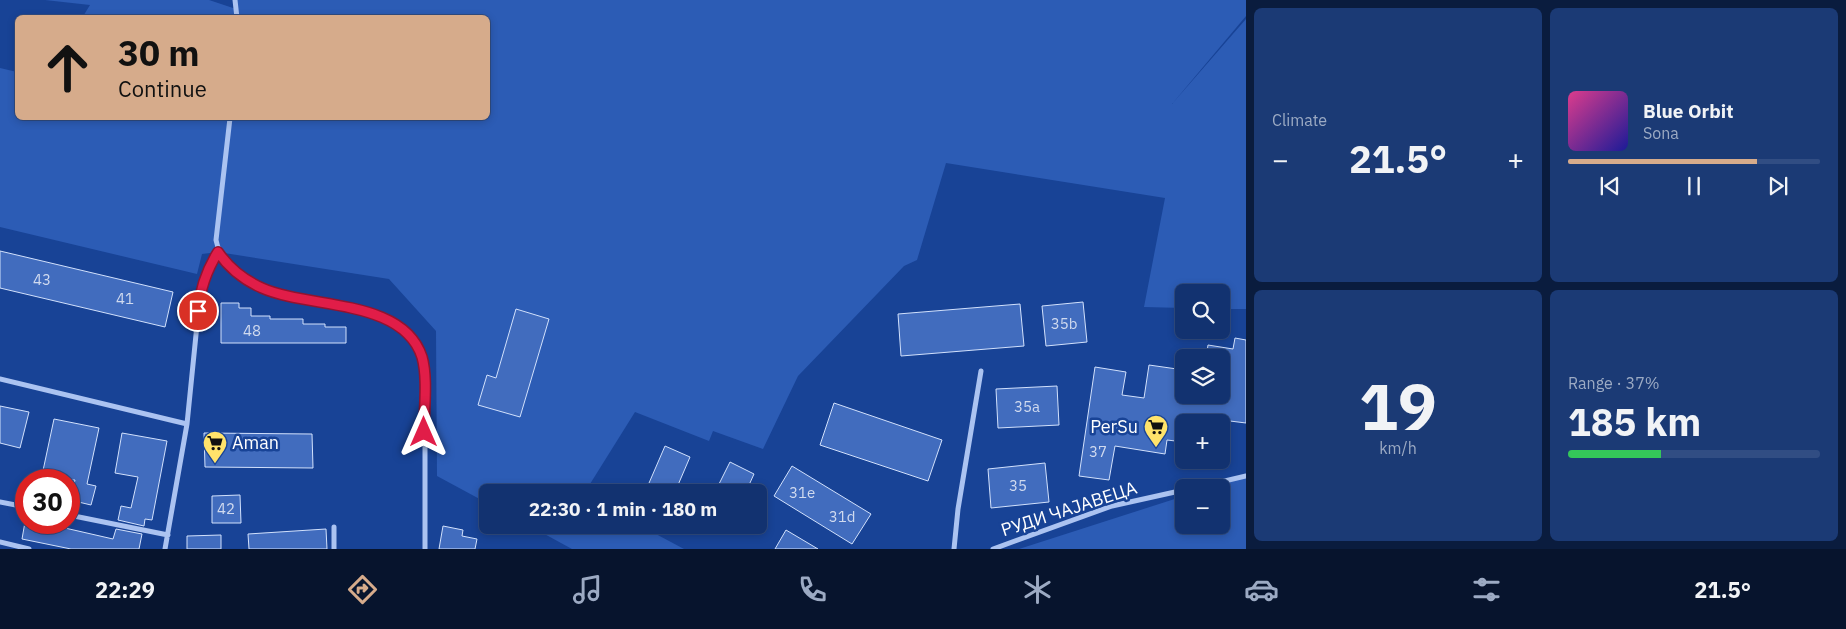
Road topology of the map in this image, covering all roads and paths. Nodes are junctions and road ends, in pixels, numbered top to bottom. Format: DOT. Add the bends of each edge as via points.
graph roads {
  1 [pos="234,0"];
  2 [pos="237,15"];
  3 [pos="230,120"];
  4 [pos="218,252"];
  5 [pos="981,371"];
  6 [pos="0,379"];
  7 [pos="187,424"];
  8 [pos="1246,476"];
  9 [pos="1230,480"];
  10 [pos="1175,492"];
  11 [pos="0,502"];
  12 [pos="15,505"];
  13 [pos="80,517"];
  14 [pos="334,527"];
  15 [pos="168,535"];
  16 [pos="0,542"];
  17 [pos="30,549"];
  18 [pos="165,549"];
  19 [pos="334,549"];
  20 [pos="425,549"];
  21 [pos="954,549"];
  22 [pos="993,549"];
  1 -- 2 [label="street"];
  3 -- 4 [label="street" via="216,240"];
  4 -- 7 [label="street" via="200,295"];
  4 -- 20 [label="street" via="236,272 262,288 370,313 391,320 411,335 425,368"];
  5 -- 21 [label="street"];
  6 -- 7 [label="street"];
  7 -- 15 [label="street"];
  8 -- 9 [label="street"];
  10 -- 22 [label="street, РУДИ ЧАЈАВЕЦА" via="1112,506"];
  11 -- 12 [label="street"];
  13 -- 15 [label="street"];
  14 -- 19 [label="street"];
  15 -- 18 [label="street"];
  16 -- 17 [label="street"];
}
